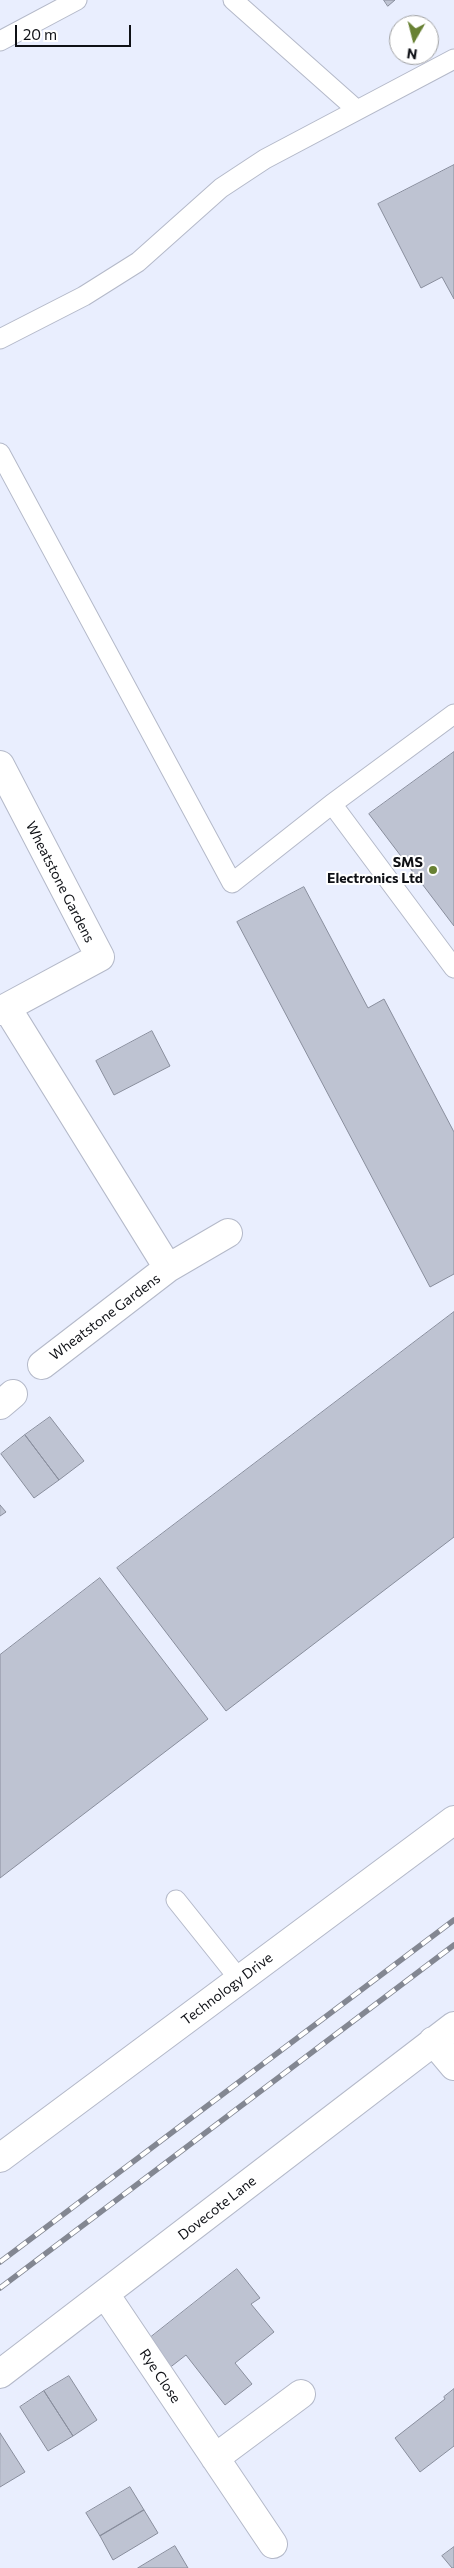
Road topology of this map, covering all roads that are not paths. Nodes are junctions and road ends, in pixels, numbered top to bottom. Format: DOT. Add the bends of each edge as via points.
graph roads {
  1 [pos="78,0"];
  2 [pos="233,0"];
  3 [pos="0,41"];
  4 [pos="454,58"];
  5 [pos="357,110"];
  6 [pos="0,339"];
  7 [pos="0,453"];
  8 [pos="454,714"];
  9 [pos="0,765"];
  10 [pos="332,804"];
  11 [pos="454,968"];
  12 [pos="3,1009"];
  13 [pos="228,1233"];
  14 [pos="168,1268"];
  15 [pos="42,1365"];
  16 [pos="454,1820"];
  17 [pos="176,1900"];
  18 [pos="240,1980"];
  19 [pos="444,2033"];
  20 [pos="454,2066"];
  21 [pos="0,2158"];
  22 [pos="105,2294"];
  23 [pos="0,2374"];
  24 [pos="301,2394"];
  25 [pos="215,2458"];
  26 [pos="274,2544"];
  1 -- 3 [label="lane"];
  2 -- 5 [label="lane"];
  4 -- 5 [label="lane"];
  5 -- 6 [label="lane" via="265,159 221,188 138,262 84,296"];
  7 -- 10 [label="lane" via="232,883"];
  8 -- 10 [label="lane"];
  9 -- 12 [label="street, Wheatstone Gardens" via="100,957"];
  10 -- 11 [label="lane"];
  12 -- 14 [label="street, Wheatstone Gardens"];
  13 -- 14 [label="street, Wheatstone Gardens"];
  14 -- 15 [label="street, Wheatstone Gardens"];
  16 -- 18 [label="street, Technology Drive"];
  17 -- 18 [label="lane"];
  18 -- 21 [label="street, Technology Drive"];
  19 -- 20 [label="street, Dovecote Lane"];
  19 -- 22 [label="street, Dovecote Lane"];
  22 -- 23 [label="street, Dovecote Lane"];
  22 -- 25 [label="street, Rye Close"];
  24 -- 25 [label="street"];
  25 -- 26 [label="street, Rye Close"];
}
